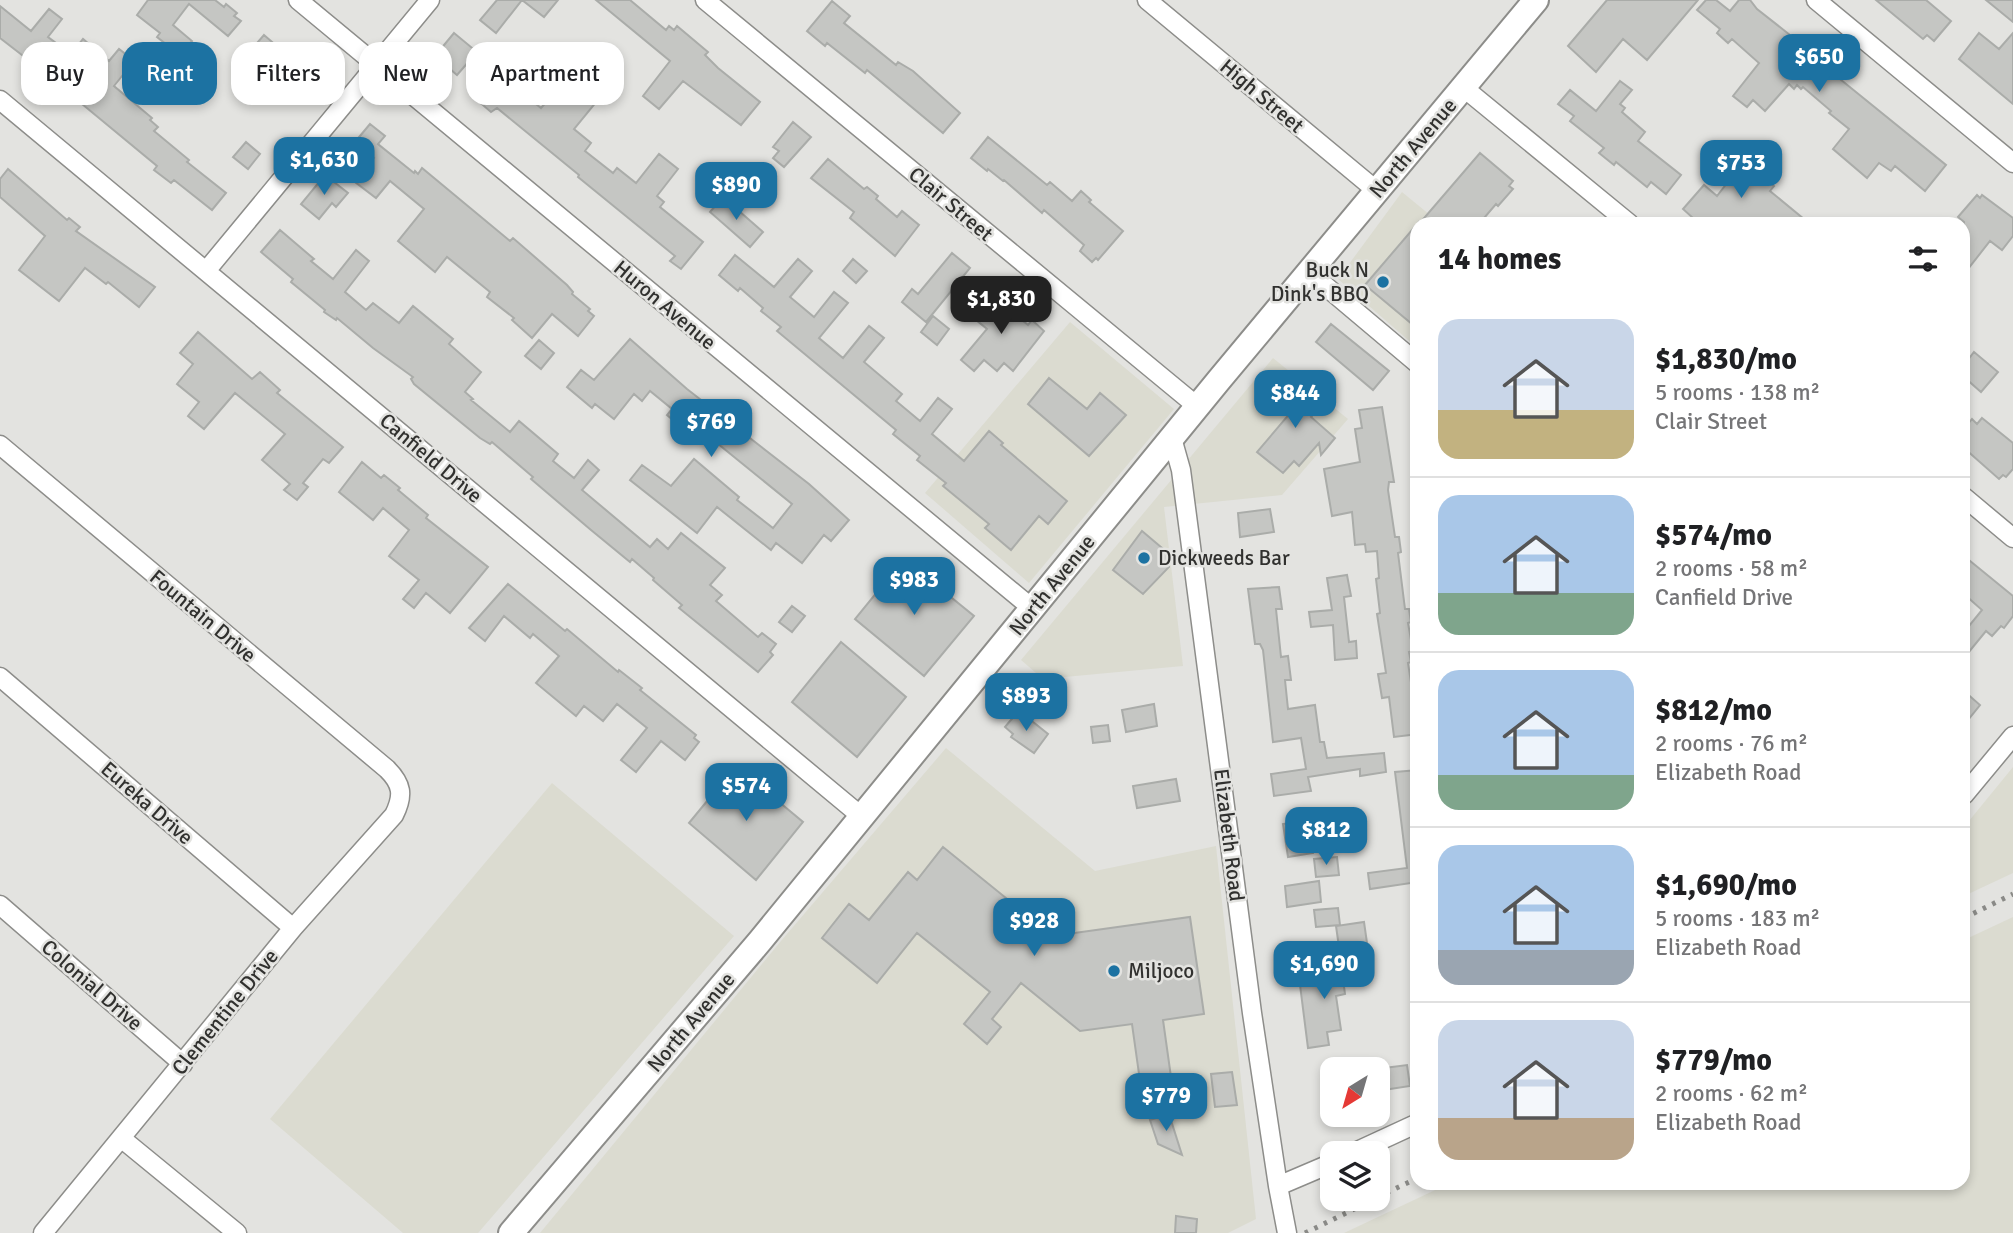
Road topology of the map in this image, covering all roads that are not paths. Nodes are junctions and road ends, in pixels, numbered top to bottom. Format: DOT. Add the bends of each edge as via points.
graph roads {
  1 [pos="298,0"];
  2 [pos="430,0"];
  3 [pos="705,0"];
  4 [pos="1147,0"];
  5 [pos="1536,0"];
  6 [pos="1816,0"];
  7 [pos="395,42"];
  8 [pos="359,51"];
  9 [pos="359,86"];
  10 [pos="1464,88"];
  11 [pos="0,100"];
  12 [pos="424,105"];
  13 [pos="2013,163"];
  14 [pos="1377,191"];
  15 [pos="1621,217"];
  16 [pos="206,271"];
  17 [pos="1310,273"];
  18 [pos="1410,357"];
  19 [pos="1198,407"];
  20 [pos="1172,438"];
  21 [pos="0,446"];
  22 [pos="1970,503"];
  23 [pos="2013,538"];
  24 [pos="1033,609"];
  25 [pos="0,677"];
  26 [pos="2013,736"];
  27 [pos="1970,788"];
  28 [pos="402,790"];
  29 [pos="862,816"];
  30 [pos="0,905"];
  31 [pos="293,928"];
  32 [pos="183,1064"];
  33 [pos="1410,1127"];
  34 [pos="121,1138"];
  35 [pos="1379,1141"];
  36 [pos="1320,1168"];
  37 [pos="1278,1186"];
  38 [pos="43,1233"];
  39 [pos="237,1233"];
  40 [pos="511,1233"];
  41 [pos="1287,1233"];
  1 -- 8 [label="street, Huron Avenue"];
  2 -- 7 [label="street"];
  3 -- 19 [label="street, Clair Street"];
  4 -- 14 [label="street, High Street"];
  5 -- 10 [label="main road, North Avenue"];
  6 -- 13 [label="street"];
  9 -- 16 [label="street"];
  10 -- 14 [label="main road, North Avenue"];
  10 -- 15 [label="street"];
  11 -- 16 [label="street, Canfield Drive"];
  12 -- 24 [label="street, Huron Avenue"];
  14 -- 17 [label="main road, North Avenue"];
  16 -- 29 [label="street, Canfield Drive"];
  17 -- 18 [label="street"];
  17 -- 19 [label="main road, North Avenue"];
  19 -- 20 [label="main road, North Avenue"];
  20 -- 24 [label="main road, North Avenue"];
  20 -- 37 [label="street, Elizabeth Road" via="1182,482"];
  21 -- 28 [label="street, Fountain Drive" via="387,769"];
  22 -- 23 [label="street"];
  24 -- 29 [label="main road, North Avenue"];
  25 -- 31 [label="street, Eureka Drive"];
  26 -- 27 [label="street"];
  28 -- 31 [label="street, Clementine Drive" via="394,815"];
  29 -- 40 [label="main road, North Avenue"];
  30 -- 32 [label="street, Colonial Drive"];
  31 -- 32 [label="street, Clementine Drive"];
  32 -- 34 [label="street, Clementine Drive"];
  33 -- 35 [label="street"];
  34 -- 38 [label="street, Clementine Drive"];
  34 -- 39 [label="street"];
  36 -- 37 [label="street"];
  37 -- 41 [label="street, Elizabeth Road"];
}
